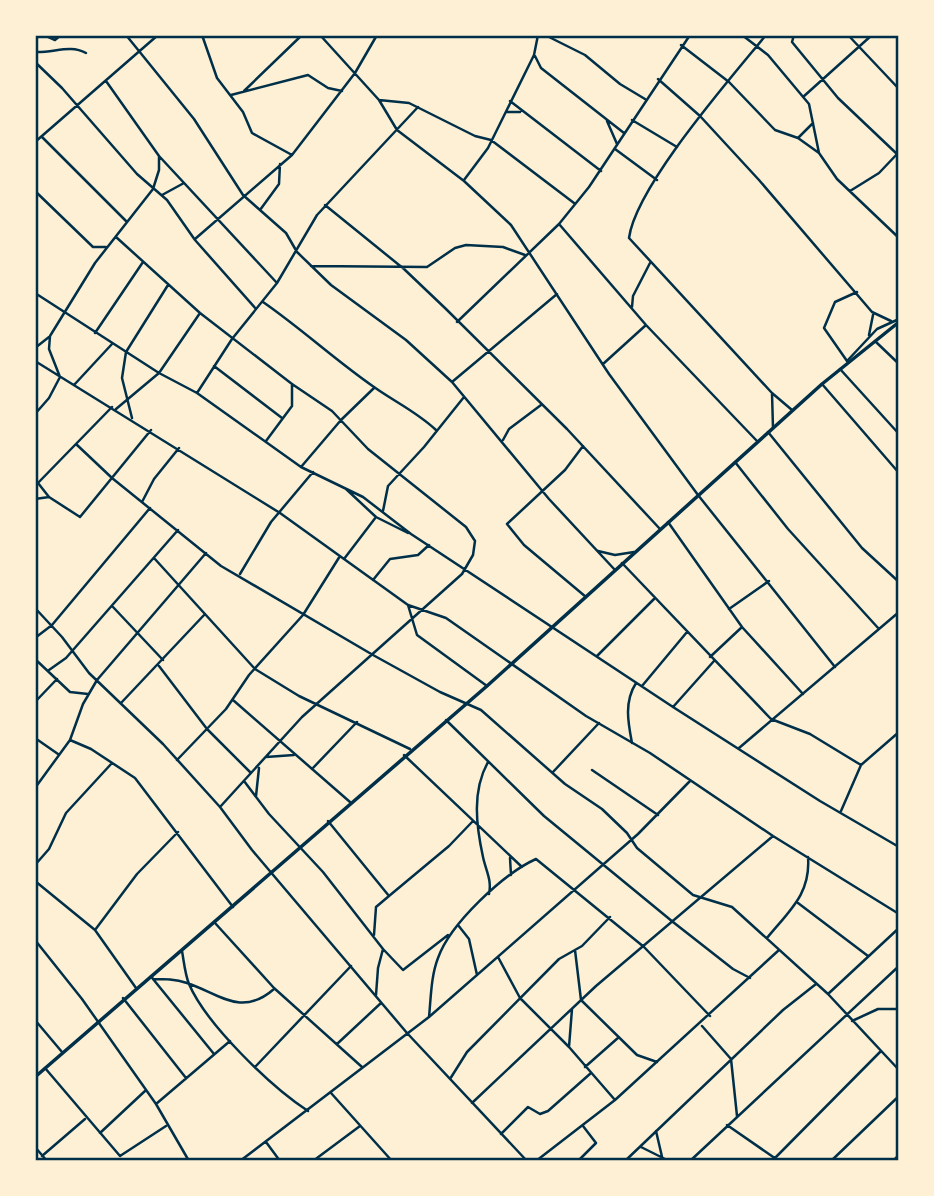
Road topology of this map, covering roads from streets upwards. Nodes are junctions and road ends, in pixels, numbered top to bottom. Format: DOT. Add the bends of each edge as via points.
graph roads {
  1 [pos="44,35"];
  2 [pos="61,35"];
  3 [pos="126,35"];
  4 [pos="158,35"];
  5 [pos="202,35"];
  6 [pos="302,35"];
  7 [pos="320,35"];
  8 [pos="377,35"];
  9 [pos="538,35"];
  10 [pos="545,35"];
  11 [pos="690,35"];
  12 [pos="742,35"];
  13 [pos="766,35"];
  14 [pos="793,35"];
  15 [pos="848,35"];
  16 [pos="872,35"];
  17 [pos="681,45"];
  18 [pos="757,46"];
  19 [pos="858,47"];
  20 [pos="35,52"];
  21 [pos="138,52"];
  22 [pos="86,53"];
  23 [pos="534,55"];
  24 [pos="35,62"];
  25 [pos="359,67"];
  26 [pos="349,68"];
  27 [pos="355,73"];
  28 [pos="823,77"];
  29 [pos="658,79"];
  30 [pos="106,81"];
  31 [pos="729,82"];
  32 [pos="899,89"];
  33 [pos="342,91"];
  34 [pos="243,92"];
  35 [pos="231,95"];
  36 [pos="803,97"];
  37 [pos="379,100"];
  38 [pos="645,100"];
  39 [pos="510,101"];
  40 [pos="78,106"];
  41 [pos="418,107"];
  42 [pos="520,112"];
  43 [pos="505,113"];
  44 [pos="700,116"];
  45 [pos="632,120"];
  46 [pos="607,121"];
  47 [pos="813,123"];
  48 [pos="397,130"];
  49 [pos="624,133"];
  50 [pos="42,137"];
  51 [pos="798,138"];
  52 [pos="491,140"];
  53 [pos="35,142"];
  54 [pos="616,147"];
  55 [pos="678,147"];
  56 [pos="819,153"];
  57 [pos="898,153"];
  58 [pos="292,155"];
  59 [pos="159,156"];
  60 [pos="280,164"];
  61 [pos="601,171"];
  62 [pos="657,180"];
  63 [pos="464,181"];
  64 [pos="184,184"];
  65 [pos="861,187"];
  66 [pos="153,189"];
  67 [pos="35,191"];
  68 [pos="849,191"];
  69 [pos="161,195"];
  70 [pos="243,195"];
  71 [pos="857,199"];
  72 [pos="574,204"];
  73 [pos="325,205"];
  74 [pos="260,210"];
  75 [pos="218,220"];
  76 [pos="127,222"];
  77 [pos="559,224"];
  78 [pos="116,237"];
  79 [pos="899,237"];
  80 [pos="195,240"];
  81 [pos="108,247"];
  82 [pos="297,252"];
  83 [pos="529,252"];
  84 [pos="525,255"];
  85 [pos="143,262"];
  86 [pos="650,262"];
  87 [pos="311,266"];
  88 [pos="404,269"];
  89 [pos="277,283"];
  90 [pos="168,284"];
  91 [pos="857,292"];
  92 [pos="35,293"];
  93 [pos="557,294"];
  94 [pos="263,302"];
  95 [pos="632,308"];
  96 [pos="257,310"];
  97 [pos="64,311"];
  98 [pos="872,312"];
  99 [pos="201,313"];
  100 [pos="899,320"];
  101 [pos="891,321"];
  102 [pos="457,322"];
  103 [pos="646,325"];
  104 [pos="95,333"];
  105 [pos="50,336"];
  106 [pos="869,337"];
  107 [pos="232,339"];
  108 [pos="876,341"];
  109 [pos="112,344"];
  110 [pos="35,348"];
  111 [pos="126,352"];
  112 [pos="489,354"];
  113 [pos="35,361"];
  114 [pos="847,361"];
  115 [pos="603,364"];
  116 [pos="899,364"];
  117 [pos="214,366"];
  118 [pos="842,368"];
  119 [pos="159,373"];
  120 [pos="60,377"];
  121 [pos="452,382"];
  122 [pos="822,383"];
  123 [pos="292,384"];
  124 [pos="73,385"];
  125 [pos="374,388"];
  126 [pos="197,393"];
  127 [pos="772,393"];
  128 [pos="128,397"];
  129 [pos="464,397"];
  130 [pos="542,404"];
  131 [pos="114,408"];
  132 [pos="792,411"];
  133 [pos="35,414"];
  134 [pos="132,418"];
  135 [pos="282,418"];
  136 [pos="341,420"];
  137 [pos="773,428"];
  138 [pos="151,430"];
  139 [pos="436,430"];
  140 [pos="768,432"];
  141 [pos="899,434"];
  142 [pos="503,440"];
  143 [pos="266,441"];
  144 [pos="758,442"];
  145 [pos="76,444"];
  146 [pos="583,446"];
  147 [pos="179,448"];
  148 [pos="735,462"];
  149 [pos="301,467"];
  150 [pos="313,472"];
  151 [pos="899,473"];
  152 [pos="398,475"];
  153 [pos="113,478"];
  154 [pos="36,484"];
  155 [pos="344,486"];
  156 [pos="542,489"];
  157 [pos="698,495"];
  158 [pos="49,497"];
  159 [pos="35,499"];
  160 [pos="142,502"];
  161 [pos="150,508"];
  162 [pos="383,511"];
  163 [pos="280,513"];
  164 [pos="376,517"];
  165 [pos="668,522"];
  166 [pos="660,529"];
  167 [pos="178,530"];
  168 [pos="411,534"];
  169 [pos="429,545"];
  170 [pos="597,551"];
  171 [pos="634,552"];
  172 [pos="206,554"];
  173 [pos="155,558"];
  174 [pos="342,558"];
  175 [pos="622,563"];
  176 [pos="467,569"];
  177 [pos="615,570"];
  178 [pos="239,575"];
  179 [pos="373,580"];
  180 [pos="769,581"];
  181 [pos="899,582"];
  182 [pos="180,583"];
  183 [pos="586,597"];
  184 [pos="654,600"];
  185 [pos="408,605"];
  186 [pos="113,607"];
  187 [pos="35,608"];
  188 [pos="421,608"];
  189 [pos="729,608"];
  190 [pos="899,612"];
  191 [pos="205,614"];
  192 [pos="303,615"];
  193 [pos="412,618"];
  194 [pos="52,625"];
  195 [pos="554,626"];
  196 [pos="741,627"];
  197 [pos="879,629"];
  198 [pos="687,632"];
  199 [pos="139,633"];
  200 [pos="35,638"];
  201 [pos="72,649"];
  202 [pos="373,655"];
  203 [pos="597,656"];
  204 [pos="35,659"];
  205 [pos="712,659"];
  206 [pos="163,660"];
  207 [pos="513,662"];
  208 [pos="159,666"];
  209 [pos="835,667"];
  210 [pos="255,669"];
  211 [pos="49,670"];
  212 [pos="57,679"];
  213 [pos="97,680"];
  214 [pos="636,682"];
  215 [pos="487,686"];
  216 [pos="642,686"];
  217 [pos="89,694"];
  218 [pos="803,694"];
  219 [pos="233,700"];
  220 [pos="35,702"];
  221 [pos="468,702"];
  222 [pos="121,703"];
  223 [pos="318,704"];
  224 [pos="673,707"];
  225 [pos="771,719"];
  226 [pos="446,720"];
  227 [pos="357,722"];
  228 [pos="599,723"];
  229 [pos="208,729"];
  230 [pos="899,732"];
  231 [pos="35,738"];
  232 [pos="70,740"];
  233 [pos="281,740"];
  234 [pos="632,743"];
  235 [pos="738,748"];
  236 [pos="411,749"];
  237 [pos="58,755"];
  238 [pos="295,755"];
  239 [pos="404,755"];
  240 [pos="266,757"];
  241 [pos="177,760"];
  242 [pos="488,762"];
  243 [pos="111,763"];
  244 [pos="259,765"];
  245 [pos="861,765"];
  246 [pos="312,769"];
  247 [pos="592,770"];
  248 [pos="552,772"];
  249 [pos="251,773"];
  250 [pos="244,781"];
  251 [pos="690,781"];
  252 [pos="35,788"];
  253 [pos="256,796"];
  254 [pos="350,802"];
  255 [pos="220,807"];
  256 [pos="841,812"];
  257 [pos="658,815"];
  258 [pos="328,821"];
  259 [pos="472,821"];
  260 [pos="479,827"];
  261 [pos="178,832"];
  262 [pos="773,836"];
  263 [pos="632,839"];
  264 [pos="301,845"];
  265 [pos="899,848"];
  266 [pos="509,855"];
  267 [pos="808,857"];
  268 [pos="602,863"];
  269 [pos="35,865"];
  270 [pos="522,867"];
  271 [pos="272,873"];
  272 [pos="511,875"];
  273 [pos="35,881"];
  274 [pos="574,890"];
  275 [pos="489,894"];
  276 [pos="389,896"];
  277 [pos="699,900"];
  278 [pos="798,903"];
  279 [pos="233,907"];
  280 [pos="899,914"];
  281 [pos="610,917"];
  282 [pos="673,922"];
  283 [pos="215,923"];
  284 [pos="458,925"];
  285 [pos="899,928"];
  286 [pos="95,930"];
  287 [pos="450,933"];
  288 [pos="374,935"];
  289 [pos="766,939"];
  290 [pos="35,940"];
  291 [pos="644,947"];
  292 [pos="383,949"];
  293 [pos="575,950"];
  294 [pos="779,950"];
  295 [pos="182,951"];
  296 [pos="868,956"];
  297 [pos="498,957"];
  298 [pos="351,966"];
  299 [pos="899,966"];
  300 [pos="477,975"];
  301 [pos="152,978"];
  302 [pos="750,978"];
  303 [pos="189,983"];
  304 [pos="816,984"];
  305 [pos="136,988"];
  306 [pos="274,988"];
  307 [pos="828,994"];
  308 [pos="376,995"];
  309 [pos="123,998"];
  310 [pos="520,998"];
  311 [pos="581,1000"];
  312 [pos="382,1002"];
  313 [pos="572,1009"];
  314 [pos="899,1009"];
  315 [pos="845,1014"];
  316 [pos="304,1016"];
  317 [pos="710,1016"];
  318 [pos="429,1017"];
  319 [pos="35,1020"];
  320 [pos="97,1021"];
  321 [pos="852,1021"];
  322 [pos="701,1025"];
  323 [pos="553,1030"];
  324 [pos="407,1033"];
  325 [pos="619,1037"];
  326 [pos="230,1041"];
  327 [pos="337,1044"];
  328 [pos="569,1046"];
  329 [pos="881,1051"];
  330 [pos="62,1052"];
  331 [pos="214,1054"];
  332 [pos="731,1059"];
  333 [pos="658,1062"];
  334 [pos="255,1067"];
  335 [pos="362,1067"];
  336 [pos="585,1067"];
  337 [pos="45,1068"];
  338 [pos="899,1070"];
  339 [pos="591,1073"];
  340 [pos="35,1077"];
  341 [pos="186,1078"];
  342 [pos="450,1079"];
  343 [pos="145,1091"];
  344 [pos="331,1093"];
  345 [pos="899,1096"];
  346 [pos="615,1100"];
  347 [pos="472,1102"];
  348 [pos="156,1104"];
  349 [pos="308,1111"];
  350 [pos="737,1116"];
  351 [pos="86,1119"];
  352 [pos="167,1125"];
  353 [pos="727,1125"];
  354 [pos="360,1126"];
  355 [pos="583,1126"];
  356 [pos="656,1131"];
  357 [pos="100,1133"];
  358 [pos="500,1134"];
  359 [pos="266,1142"];
  360 [pos="640,1146"];
  361 [pos="35,1147"];
  362 [pos="43,1156"];
  363 [pos="120,1156"];
  364 [pos="899,1156"];
  365 [pos="662,1160"];
  366 [pos="777,1160"];
  367 [pos="47,1161"];
  368 [pos="114,1161"];
  369 [pos="189,1161"];
  370 [pos="240,1161"];
  371 [pos="280,1161"];
  372 [pos="313,1161"];
  373 [pos="392,1161"];
  374 [pos="527,1161"];
  375 [pos="536,1161"];
  376 [pos="578,1161"];
  377 [pos="625,1161"];
  378 [pos="669,1161"];
  379 [pos="690,1161"];
  380 [pos="831,1161"];
  381 [pos="893,1161"];
  1 -- 2 [label="street" via="55,40"];
  3 -- 21 [label="street"];
  4 -- 21 [label="street"];
  5 -- 35 [label="street" via="217,78"];
  6 -- 34 [label="street"];
  7 -- 26 [label="street"];
  8 -- 25 [label="street"];
  9 -- 23 [label="street"];
  10 -- 38 [label="street" via="584,55"];
  11 -- 17 [label="street"];
  12 -- 18 [label="street"];
  13 -- 18 [label="street"];
  14 -- 28 [label="street" via="792,42"];
  15 -- 19 [label="street"];
  16 -- 19 [label="street"];
  17 -- 29 [label="street"];
  17 -- 31 [label="street"];
  18 -- 31 [label="street"];
  18 -- 36 [label="street"];
  19 -- 28 [label="street"];
  19 -- 32 [label="street"];
  20 -- 22 [label="street" via="71,47"];
  21 -- 30 [label="street"];
  21 -- 70 [label="street" via="194,119"];
  23 -- 39 [label="street"];
  23 -- 46 [label="street" via="541,68"];
  24 -- 40 [label="street"];
  25 -- 26 [label="street"];
  25 -- 27 [label="street"];
  26 -- 27 [label="street"];
  27 -- 33 [label="street"];
  27 -- 37 [label="street"];
  28 -- 36 [label="street"];
  28 -- 57 [label="street" via="838,98"];
  29 -- 38 [label="street"];
  29 -- 44 [label="street"];
  30 -- 40 [label="street"];
  30 -- 59 [label="street"];
  31 -- 44 [label="street"];
  31 -- 51 [label="street" via="775,130"];
  33 -- 34 [label="street" via="308,75"];
  33 -- 58 [label="street"];
  34 -- 35 [label="street"];
  35 -- 58 [label="street" via="252,133"];
  36 -- 47 [label="street"];
  37 -- 41 [label="street"];
  37 -- 48 [label="street"];
  38 -- 45 [label="street"];
  39 -- 42 [label="street"];
  39 -- 43 [label="street"];
  40 -- 50 [label="street"];
  40 -- 66 [label="street"];
  41 -- 48 [label="street"];
  41 -- 52 [label="street"];
  42 -- 43 [label="street"];
  42 -- 61 [label="street"];
  43 -- 52 [label="street"];
  44 -- 55 [label="street"];
  44 -- 91 [label="street"];
  45 -- 49 [label="street"];
  45 -- 55 [label="street"];
  46 -- 49 [label="street"];
  46 -- 54 [label="street"];
  47 -- 51 [label="street"];
  47 -- 56 [label="street"];
  48 -- 63 [label="street"];
  48 -- 73 [label="street"];
  49 -- 54 [label="street"];
  50 -- 53 [label="street"];
  50 -- 76 [label="street"];
  51 -- 56 [label="street"];
  52 -- 63 [label="street"];
  52 -- 72 [label="street"];
  54 -- 61 [label="street"];
  54 -- 62 [label="street"];
  55 -- 62 [label="street"];
  56 -- 68 [label="street"];
  57 -- 65 [label="street"];
  58 -- 60 [label="street"];
  59 -- 64 [label="street"];
  59 -- 66 [label="street"];
  60 -- 70 [label="street"];
  60 -- 74 [label="street" via="279,184"];
  61 -- 72 [label="street"];
  62 -- 86 [label="street" via="637,212 629,238"];
  63 -- 83 [label="street" via="501,213"];
  64 -- 69 [label="street"];
  64 -- 75 [label="street"];
  65 -- 68 [label="street"];
  65 -- 71 [label="street"];
  66 -- 69 [label="street"];
  66 -- 76 [label="street"];
  67 -- 81 [label="street" via="93,247"];
  68 -- 71 [label="street"];
  69 -- 80 [label="street"];
  70 -- 74 [label="street"];
  70 -- 75 [label="street"];
  71 -- 79 [label="street"];
  72 -- 77 [label="street"];
  73 -- 82 [label="street"];
  73 -- 88 [label="street"];
  74 -- 82 [label="street" via="286,233"];
  75 -- 80 [label="street"];
  75 -- 89 [label="street"];
  76 -- 78 [label="street"];
  77 -- 83 [label="street"];
  77 -- 95 [label="street"];
  78 -- 81 [label="street"];
  78 -- 85 [label="street"];
  80 -- 96 [label="street"];
  81 -- 97 [label="street"];
  82 -- 87 [label="street"];
  82 -- 89 [label="street"];
  83 -- 84 [label="street"];
  83 -- 93 [label="street"];
  84 -- 88 [label="street" via="503,247 466,244 428,267"];
  84 -- 102 [label="street"];
  85 -- 90 [label="street"];
  85 -- 104 [label="street"];
  86 -- 95 [label="street"];
  86 -- 127 [label="street"];
  87 -- 88 [label="street"];
  87 -- 121 [label="street"];
  88 -- 102 [label="street"];
  89 -- 94 [label="street"];
  90 -- 99 [label="street"];
  90 -- 111 [label="street"];
  91 -- 98 [label="street"];
  91 -- 114 [label="street" via="837,299 824,328"];
  92 -- 97 [label="street"];
  93 -- 112 [label="street"];
  93 -- 115 [label="street"];
  94 -- 96 [label="street"];
  94 -- 125 [label="street"];
  95 -- 103 [label="street"];
  96 -- 107 [label="street"];
  97 -- 104 [label="street"];
  97 -- 105 [label="street"];
  98 -- 101 [label="street"];
  98 -- 106 [label="street"];
  99 -- 107 [label="street"];
  99 -- 119 [label="street"];
  100 -- 101 [label="street"];
  100 -- 108 [label="street"];
  101 -- 106 [label="street"];
  102 -- 112 [label="street"];
  103 -- 115 [label="street"];
  103 -- 144 [label="street"];
  104 -- 109 [label="street"];
  105 -- 110 [label="street"];
  105 -- 120 [label="street" via="49,349"];
  106 -- 114 [label="street"];
  107 -- 117 [label="street"];
  107 -- 123 [label="street"];
  108 -- 116 [label="street"];
  108 -- 118 [label="street"];
  109 -- 111 [label="street"];
  109 -- 124 [label="street"];
  111 -- 119 [label="street"];
  111 -- 128 [label="street" via="122,378"];
  112 -- 121 [label="street"];
  112 -- 130 [label="street"];
  113 -- 120 [label="street"];
  114 -- 118 [label="street"];
  115 -- 157 [label="street"];
  117 -- 126 [label="street"];
  117 -- 135 [label="street"];
  118 -- 122 [label="street"];
  118 -- 141 [label="street"];
  119 -- 126 [label="street"];
  119 -- 128 [label="street"];
  120 -- 124 [label="street"];
  120 -- 133 [label="street"];
  121 -- 129 [label="street"];
  122 -- 132 [label="street"];
  122 -- 151 [label="street"];
  123 -- 135 [label="street" via="293,402"];
  123 -- 136 [label="street"];
  124 -- 131 [label="street"];
  125 -- 136 [label="street"];
  125 -- 139 [label="street" via="410,408"];
  126 -- 143 [label="street"];
  127 -- 132 [label="street"];
  127 -- 137 [label="street"];
  128 -- 131 [label="street"];
  128 -- 134 [label="street"];
  129 -- 139 [label="street"];
  129 -- 142 [label="street"];
  130 -- 142 [label="street" via="509,429"];
  130 -- 146 [label="street"];
  131 -- 134 [label="street"];
  131 -- 145 [label="street"];
  132 -- 137 [label="street"];
  134 -- 138 [label="street"];
  135 -- 143 [label="street"];
  136 -- 149 [label="street"];
  136 -- 152 [label="street"];
  137 -- 140 [label="street"];
  138 -- 147 [label="street"];
  138 -- 153 [label="street"];
  139 -- 152 [label="street"];
  140 -- 144 [label="street"];
  140 -- 181 [label="street" via="862,548"];
  142 -- 156 [label="street"];
  143 -- 149 [label="street"];
  144 -- 148 [label="street"];
  145 -- 153 [label="street"];
  145 -- 154 [label="street"];
  146 -- 156 [label="street" via="570,465"];
  146 -- 166 [label="street"];
  147 -- 160 [label="street"];
  147 -- 163 [label="street"];
  148 -- 157 [label="street"];
  148 -- 197 [label="street"];
  149 -- 150 [label="street"];
  150 -- 155 [label="street"];
  150 -- 163 [label="street"];
  152 -- 162 [label="street" via="388,486"];
  152 -- 176 [label="street" via="471,531 475,545"];
  153 -- 158 [label="street" via="80,517"];
  153 -- 160 [label="street"];
  154 -- 158 [label="street"];
  155 -- 162 [label="street"];
  155 -- 164 [label="street"];
  156 -- 170 [label="street"];
  156 -- 183 [label="street" via="509,520 508,528"];
  157 -- 165 [label="street"];
  157 -- 180 [label="street"];
  158 -- 159 [label="street"];
  160 -- 161 [label="street"];
  161 -- 167 [label="street"];
  161 -- 194 [label="street"];
  162 -- 168 [label="street"];
  163 -- 174 [label="street"];
  163 -- 178 [label="street"];
  164 -- 168 [label="street"];
  164 -- 174 [label="street"];
  165 -- 166 [label="street"];
  165 -- 189 [label="street"];
  166 -- 171 [label="street"];
  167 -- 172 [label="street"];
  167 -- 173 [label="street"];
  168 -- 169 [label="street"];
  169 -- 176 [label="street"];
  169 -- 179 [label="street" via="418,555 390,559"];
  170 -- 171 [label="street" via="615,555"];
  170 -- 177 [label="street"];
  171 -- 175 [label="street"];
  172 -- 178 [label="street"];
  172 -- 182 [label="street"];
  173 -- 182 [label="street"];
  173 -- 186 [label="street"];
  174 -- 179 [label="street"];
  174 -- 192 [label="street"];
  175 -- 177 [label="street"];
  175 -- 184 [label="street"];
  176 -- 188 [label="street"];
  176 -- 195 [label="street"];
  177 -- 183 [label="street"];
  178 -- 192 [label="street"];
  179 -- 185 [label="street"];
  180 -- 189 [label="street"];
  180 -- 209 [label="street"];
  182 -- 191 [label="street"];
  182 -- 199 [label="street"];
  183 -- 195 [label="street"];
  184 -- 198 [label="street"];
  184 -- 203 [label="street"];
  185 -- 188 [label="street"];
  185 -- 193 [label="street"];
  186 -- 199 [label="street"];
  186 -- 201 [label="street"];
  187 -- 194 [label="street"];
  188 -- 193 [label="street"];
  188 -- 207 [label="street" via="446,618"];
  189 -- 196 [label="street"];
  190 -- 197 [label="street"];
  191 -- 206 [label="street"];
  191 -- 210 [label="street"];
  192 -- 202 [label="street"];
  192 -- 210 [label="street"];
  193 -- 202 [label="street"];
  193 -- 215 [label="street" via="414,631 427,645"];
  194 -- 200 [label="street"];
  194 -- 201 [label="street"];
  195 -- 203 [label="street"];
  195 -- 207 [label="street"];
  196 -- 205 [label="street"];
  196 -- 218 [label="street"];
  197 -- 209 [label="street"];
  198 -- 205 [label="street"];
  198 -- 216 [label="street"];
  199 -- 206 [label="street"];
  199 -- 213 [label="street"];
  201 -- 211 [label="street"];
  201 -- 213 [label="street"];
  202 -- 221 [label="street"];
  202 -- 223 [label="street"];
  203 -- 214 [label="street"];
  204 -- 211 [label="street"];
  205 -- 224 [label="street"];
  205 -- 225 [label="street"];
  206 -- 208 [label="street"];
  207 -- 215 [label="street"];
  207 -- 228 [label="street"];
  208 -- 222 [label="street"];
  208 -- 229 [label="street"];
  209 -- 218 [label="street"];
  210 -- 219 [label="street"];
  210 -- 223 [label="street"];
  211 -- 212 [label="street"];
  212 -- 217 [label="street" via="71,692"];
  212 -- 220 [label="street"];
  213 -- 217 [label="street"];
  213 -- 222 [label="street"];
  214 -- 216 [label="street"];
  214 -- 234 [label="street" via="629,693 627,720"];
  215 -- 221 [label="street"];
  216 -- 224 [label="street"];
  217 -- 232 [label="street"];
  218 -- 225 [label="street"];
  219 -- 229 [label="street"];
  219 -- 233 [label="street"];
  221 -- 226 [label="street"];
  221 -- 248 [label="street"];
  222 -- 241 [label="street"];
  223 -- 227 [label="street"];
  223 -- 233 [label="street"];
  224 -- 235 [label="street"];
  225 -- 235 [label="street"];
  225 -- 245 [label="street" via="810,734"];
  226 -- 236 [label="street"];
  226 -- 242 [label="street"];
  227 -- 236 [label="street"];
  227 -- 246 [label="street"];
  228 -- 234 [label="street"];
  228 -- 248 [label="street"];
  229 -- 241 [label="street"];
  229 -- 249 [label="street"];
  230 -- 245 [label="street"];
  231 -- 237 [label="street"];
  232 -- 237 [label="street"];
  232 -- 243 [label="street"];
  233 -- 238 [label="street"];
  233 -- 240 [label="street"];
  234 -- 251 [label="street"];
  235 -- 256 [label="street"];
  236 -- 239 [label="street"];
  237 -- 252 [label="street"];
  238 -- 240 [label="street"];
  238 -- 246 [label="street"];
  239 -- 254 [label="street"];
  239 -- 259 [label="street"];
  240 -- 244 [label="street"];
  241 -- 255 [label="street"];
  242 -- 260 [label="street" via="476,790"];
  242 -- 268 [label="street"];
  243 -- 261 [label="street" via="135,779"];
  243 -- 269 [label="street" via="65,813 49,849"];
  244 -- 249 [label="street"];
  244 -- 253 [label="street"];
  245 -- 256 [label="street"];
  246 -- 254 [label="street"];
  247 -- 257 [label="street"];
  248 -- 263 [label="street" via="602,809"];
  249 -- 250 [label="street"];
  250 -- 253 [label="street"];
  250 -- 255 [label="street"];
  251 -- 257 [label="street"];
  251 -- 262 [label="street"];
  253 -- 264 [label="street"];
  254 -- 258 [label="street"];
  255 -- 271 [label="street"];
  256 -- 265 [label="street"];
  257 -- 263 [label="street"];
  258 -- 264 [label="street"];
  258 -- 276 [label="street"];
  259 -- 260 [label="street"];
  259 -- 276 [label="street"];
  260 -- 266 [label="street"];
  260 -- 275 [label="street"];
  261 -- 279 [label="street"];
  261 -- 286 [label="street" via="137,874"];
  262 -- 267 [label="street"];
  262 -- 277 [label="street"];
  263 -- 268 [label="street"];
  263 -- 277 [label="street"];
  264 -- 271 [label="street"];
  264 -- 288 [label="street"];
  266 -- 270 [label="street"];
  266 -- 272 [label="street"];
  267 -- 278 [label="street" via="807,884"];
  267 -- 280 [label="street"];
  268 -- 274 [label="street"];
  268 -- 282 [label="street"];
  270 -- 272 [label="street"];
  270 -- 274 [label="street" via="538,860"];
  271 -- 279 [label="street"];
  271 -- 298 [label="street"];
  272 -- 275 [label="street"];
  273 -- 286 [label="street"];
  274 -- 281 [label="street"];
  274 -- 297 [label="street"];
  275 -- 284 [label="street"];
  276 -- 288 [label="street" via="376,907"];
  277 -- 282 [label="street"];
  277 -- 289 [label="street" via="724,902"];
  278 -- 289 [label="street"];
  278 -- 296 [label="street"];
  279 -- 283 [label="street"];
  281 -- 291 [label="street"];
  281 -- 293 [label="street"];
  282 -- 291 [label="street"];
  282 -- 302 [label="street"];
  283 -- 295 [label="street"];
  283 -- 306 [label="street"];
  284 -- 287 [label="street"];
  284 -- 300 [label="street" via="469,939"];
  285 -- 296 [label="street"];
  286 -- 305 [label="street"];
  287 -- 292 [label="street" via="402,970"];
  287 -- 318 [label="street" via="434,971"];
  288 -- 292 [label="street"];
  289 -- 294 [label="street"];
  290 -- 320 [label="street"];
  291 -- 311 [label="street"];
  291 -- 317 [label="street"];
  292 -- 308 [label="street"];
  293 -- 310 [label="street" via="564,953"];
  293 -- 311 [label="street"];
  294 -- 302 [label="street"];
  294 -- 304 [label="street"];
  295 -- 301 [label="street"];
  295 -- 303 [label="street"];
  296 -- 307 [label="street"];
  297 -- 300 [label="street"];
  297 -- 310 [label="street"];
  298 -- 308 [label="street"];
  298 -- 316 [label="street"];
  299 -- 315 [label="street"];
  300 -- 318 [label="street"];
  301 -- 303 [label="street"];
  301 -- 305 [label="street"];
  301 -- 331 [label="street"];
  302 -- 317 [label="street"];
  303 -- 306 [label="street" via="229,1003 259,999"];
  303 -- 326 [label="street"];
  304 -- 307 [label="street"];
  304 -- 332 [label="street"];
  305 -- 309 [label="street"];
  306 -- 316 [label="street"];
  307 -- 315 [label="street"];
  308 -- 312 [label="street"];
  309 -- 320 [label="street"];
  309 -- 341 [label="street"];
  310 -- 323 [label="street"];
  310 -- 342 [label="street" via="467,1052"];
  311 -- 313 [label="street"];
  311 -- 325 [label="street"];
  312 -- 324 [label="street"];
  312 -- 327 [label="street"];
  313 -- 323 [label="street"];
  313 -- 328 [label="street"];
  314 -- 321 [label="street" via="878,1009"];
  315 -- 321 [label="street"];
  315 -- 350 [label="street"];
  316 -- 327 [label="street"];
  316 -- 334 [label="street"];
  317 -- 322 [label="street"];
  318 -- 324 [label="street"];
  319 -- 330 [label="street"];
  320 -- 330 [label="street"];
  320 -- 343 [label="street"];
  321 -- 329 [label="street"];
  322 -- 332 [label="street"];
  322 -- 333 [label="street"];
  323 -- 328 [label="street"];
  323 -- 347 [label="street"];
  324 -- 335 [label="street"];
  324 -- 342 [label="street"];
  325 -- 333 [label="street" via="637,1055"];
  325 -- 336 [label="street"];
  326 -- 331 [label="street"];
  326 -- 334 [label="street"];
  327 -- 335 [label="street"];
  328 -- 336 [label="street"];
  329 -- 338 [label="street"];
  329 -- 366 [label="street"];
  330 -- 337 [label="street"];
  331 -- 341 [label="street"];
  332 -- 350 [label="street"];
  332 -- 356 [label="street"];
  333 -- 346 [label="street"];
  334 -- 349 [label="street"];
  335 -- 344 [label="street"];
  336 -- 339 [label="street"];
  337 -- 340 [label="street"];
  337 -- 351 [label="street"];
  339 -- 346 [label="street"];
  339 -- 358 [label="street" via="548,1111 540,1114 528,1107"];
  341 -- 348 [label="street"];
  342 -- 347 [label="street"];
  343 -- 348 [label="street"];
  343 -- 357 [label="street"];
  344 -- 349 [label="street"];
  344 -- 354 [label="street"];
  345 -- 380 [label="street"];
  346 -- 355 [label="street"];
  347 -- 358 [label="street"];
  348 -- 352 [label="street"];
  349 -- 359 [label="street"];
  350 -- 353 [label="street"];
  351 -- 357 [label="street"];
  351 -- 362 [label="street"];
  352 -- 363 [label="street"];
  352 -- 369 [label="street"];
  353 -- 366 [label="street"];
  353 -- 379 [label="street"];
  354 -- 372 [label="street"];
  354 -- 373 [label="street"];
  355 -- 375 [label="street"];
  355 -- 376 [label="street" via="596,1143"];
  356 -- 360 [label="street"];
  356 -- 365 [label="street"];
  357 -- 363 [label="street"];
  358 -- 374 [label="street"];
  359 -- 370 [label="street"];
  359 -- 371 [label="street"];
  360 -- 365 [label="street"];
  360 -- 377 [label="street"];
  361 -- 362 [label="street"];
  362 -- 367 [label="street"];
  363 -- 368 [label="street"];
  364 -- 381 [label="street"];
  365 -- 378 [label="street"];
}
